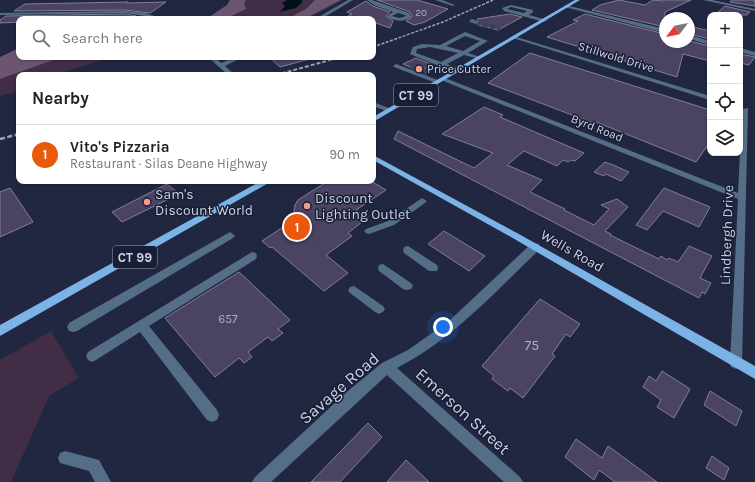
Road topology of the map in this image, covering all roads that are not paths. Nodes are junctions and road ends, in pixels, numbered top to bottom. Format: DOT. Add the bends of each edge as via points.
graph roads {
  1 [pos="351,0"];
  2 [pos="369,0"];
  3 [pos="437,0"];
  4 [pos="578,0"];
  5 [pos="705,0"];
  6 [pos="453,5"];
  7 [pos="567,6"];
  8 [pos="755,10"];
  9 [pos="398,12"];
  10 [pos="0,14"];
  11 [pos="525,15"];
  12 [pos="152,16"];
  13 [pos="322,16"];
  14 [pos="544,20"];
  15 [pos="659,29"];
  16 [pos="515,37"];
  17 [pos="695,39"];
  18 [pos="482,42"];
  19 [pos="707,42"];
  20 [pos="440,47"];
  21 [pos="498,47"];
  22 [pos="743,51"];
  23 [pos="463,53"];
  24 [pos="755,54"];
  25 [pos="478,58"];
  26 [pos="215,60"];
  27 [pos="233,60"];
  28 [pos="421,63"];
  29 [pos="221,65"];
  30 [pos="441,65"];
  31 [pos="396,66"];
  32 [pos="457,70"];
  33 [pos="229,72"];
  34 [pos="451,74"];
  35 [pos="440,80"];
  36 [pos="707,97"];
  37 [pos="376,105"];
  38 [pos="747,109"];
  39 [pos="389,110"];
  40 [pos="376,118"];
  41 [pos="376,159"];
  42 [pos="263,184"];
  43 [pos="743,198"];
  44 [pos="422,201"];
  45 [pos="369,231"];
  46 [pos="230,236"];
  47 [pos="536,248"];
  48 [pos="408,250"];
  49 [pos="252,256"];
  50 [pos="383,268"];
  51 [pos="433,268"];
  52 [pos="407,286"];
  53 [pos="354,290"];
  54 [pos="379,309"];
  55 [pos="141,325"];
  56 [pos="73,327"];
  57 [pos="0,331"];
  58 [pos="92,356"];
  59 [pos="736,362"];
  60 [pos="387,367"];
  61 [pos="755,373"];
  62 [pos="212,416"];
  63 [pos="65,458"];
  64 [pos="103,482"];
  65 [pos="260,482"];
  66 [pos="515,482"];
  1 -- 13 [label="street"];
  2 -- 9 [label="street"];
  3 -- 6 [label="street"];
  4 -- 7 [label="main road, CT 99"];
  5 -- 8 [label="street"];
  7 -- 14 [label="main road, CT 99"];
  7 -- 15 [label="street"];
  10 -- 12 [label="street" via="125,12"];
  11 -- 14 [label="street"];
  14 -- 16 [label="main road, CT 99"];
  16 -- 21 [label="main road, CT 99"];
  16 -- 36 [label="street, Stillwold Drive"];
  17 -- 19 [label="street"];
  18 -- 20 [label="street" via="485,41 465,34"];
  18 -- 21 [label="street"];
  18 -- 23 [label="street"];
  20 -- 23 [label="street"];
  20 -- 30 [label="street" via="423,45 415,48 413,54"];
  21 -- 25 [label="main road, CT 99"];
  22 -- 24 [label="street"];
  23 -- 25 [label="street"];
  23 -- 30 [label="street"];
  25 -- 32 [label="main road, CT 99"];
  26 -- 29 [label="street"];
  27 -- 29 [label="street"];
  28 -- 34 [label="street"];
  29 -- 33 [label="street"];
  30 -- 32 [label="street"];
  31 -- 35 [label="street, Byrd Road"];
  32 -- 34 [label="main road, CT 99"];
  34 -- 35 [label="main road, CT 99"];
  35 -- 39 [label="main road, CT 99"];
  35 -- 43 [label="street, Byrd Road"];
  37 -- 39 [label="street"];
  38 -- 43 [label="street, Lindbergh Drive"];
  39 -- 40 [label="main road, CT 99"];
  41 -- 47 [label="main road, Wells Road"];
  42 -- 57 [label="main road, CT 99"];
  43 -- 59 [label="street, Lindbergh Drive"];
  44 -- 45 [label="street" via="391,223"];
  46 -- 56 [label="street"];
  47 -- 59 [label="main road, Wells Road"];
  47 -- 60 [label="street, Savage Road" via="453,325 412,354"];
  48 -- 51 [label="street"];
  49 -- 55 [label="street"];
  50 -- 52 [label="street"];
  53 -- 54 [label="street"];
  55 -- 58 [label="street"];
  55 -- 62 [label="street"];
  59 -- 61 [label="main road, Wells Road"];
  60 -- 65 [label="street, Savage Road" via="354,394"];
  60 -- 66 [label="street, Emerson Street"];
  63 -- 64 [label="street" via="94,465"];
}
